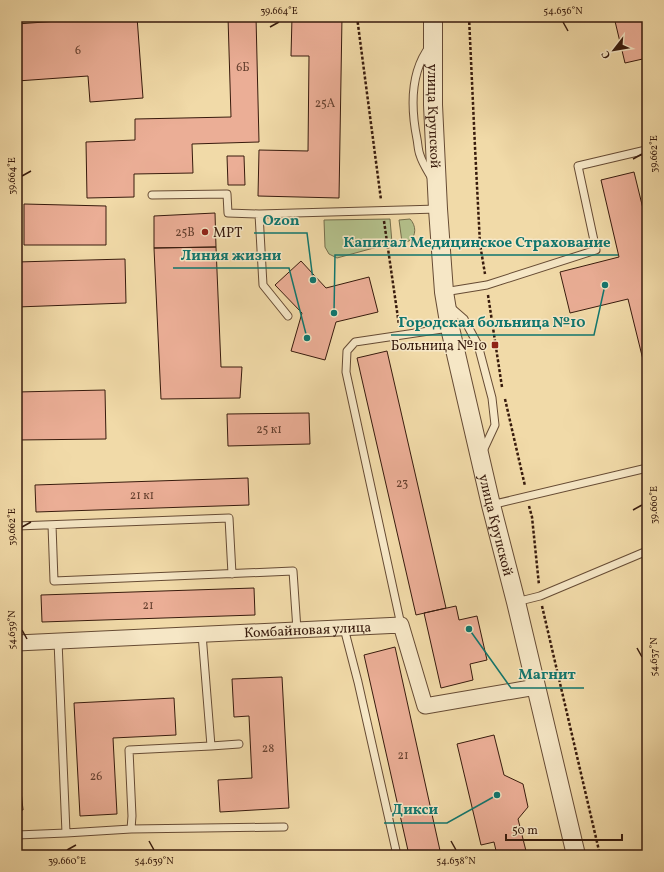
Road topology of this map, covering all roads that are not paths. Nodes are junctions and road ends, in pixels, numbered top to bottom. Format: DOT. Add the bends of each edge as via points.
graph roads {
  1 [pos="433,17"];
  2 [pos="647,155"];
  3 [pos="152,195"];
  4 [pos="438,209"];
  5 [pos="259,214"];
  6 [pos="444,297"];
  7 [pos="288,316"];
  8 [pos="450,328"];
  9 [pos="480,459"];
  10 [pos="647,468"];
  11 [pos="491,505"];
  12 [pos="52,525"];
  13 [pos="17,526"];
  14 [pos="647,551"];
  15 [pos="232,574"];
  16 [pos="516,602"];
  17 [pos="401,625"];
  18 [pos="344,628"];
  19 [pos="297,630"];
  20 [pos="202,634"];
  21 [pos="58,641"];
  22 [pos="17,642"];
  23 [pos="536,687"];
  24 [pos="239,744"];
  25 [pos="211,746"];
  26 [pos="284,827"];
  27 [pos="131,829"];
  28 [pos="66,833"];
  29 [pos="17,835"];
  30 [pos="397,855"];
  31 [pos="576,855"];
  1 -- 4 [label="street, улица Крупской" via="433,105"];
  2 -- 6 [label="lane" via="646,150 578,166 596,250"];
  3 -- 5 [label="lane" via="227,194 228,213"];
  4 -- 5 [label="lane"];
  4 -- 6 [label="street, улица Крупской"];
  5 -- 7 [label="lane" via="263,285"];
  6 -- 8 [label="street, улица Крупской"];
  6 -- 9 [label="lane" via="464,319 478,344 492,398 495,425"];
  8 -- 9 [label="street, улица Крупской"];
  8 -- 17 [label="lane" via="355,342 347,351 346,372"];
  9 -- 11 [label="street, улица Крупской"];
  10 -- 11 [label="lane"];
  11 -- 16 [label="street, улица Крупской"];
  12 -- 13 [label="lane"];
  12 -- 15 [label="lane" via="229,518"];
  12 -- 15 [label="lane" via="54,581"];
  14 -- 16 [label="lane" via="540,596"];
  15 -- 19 [label="lane" via="293,572"];
  16 -- 23 [label="street, улица Крупской"];
  17 -- 18 [label="street, Комбайновая улица"];
  17 -- 23 [label="street" via="425,706"];
  18 -- 19 [label="street, Комбайновая улица"];
  18 -- 30 [label="lane"];
  19 -- 20 [label="street, Комбайновая улица"];
  20 -- 21 [label="street, Комбайновая улица"];
  20 -- 25 [label="lane"];
  21 -- 22 [label="street, Комбайновая улица"];
  21 -- 28 [label="lane"];
  23 -- 31 [label="street, улица Крупской"];
  24 -- 25 [label="lane"];
  25 -- 27 [label="lane" via="128,750"];
  26 -- 27 [label="lane"];
  27 -- 28 [label="lane"];
  28 -- 29 [label="lane"];
}
